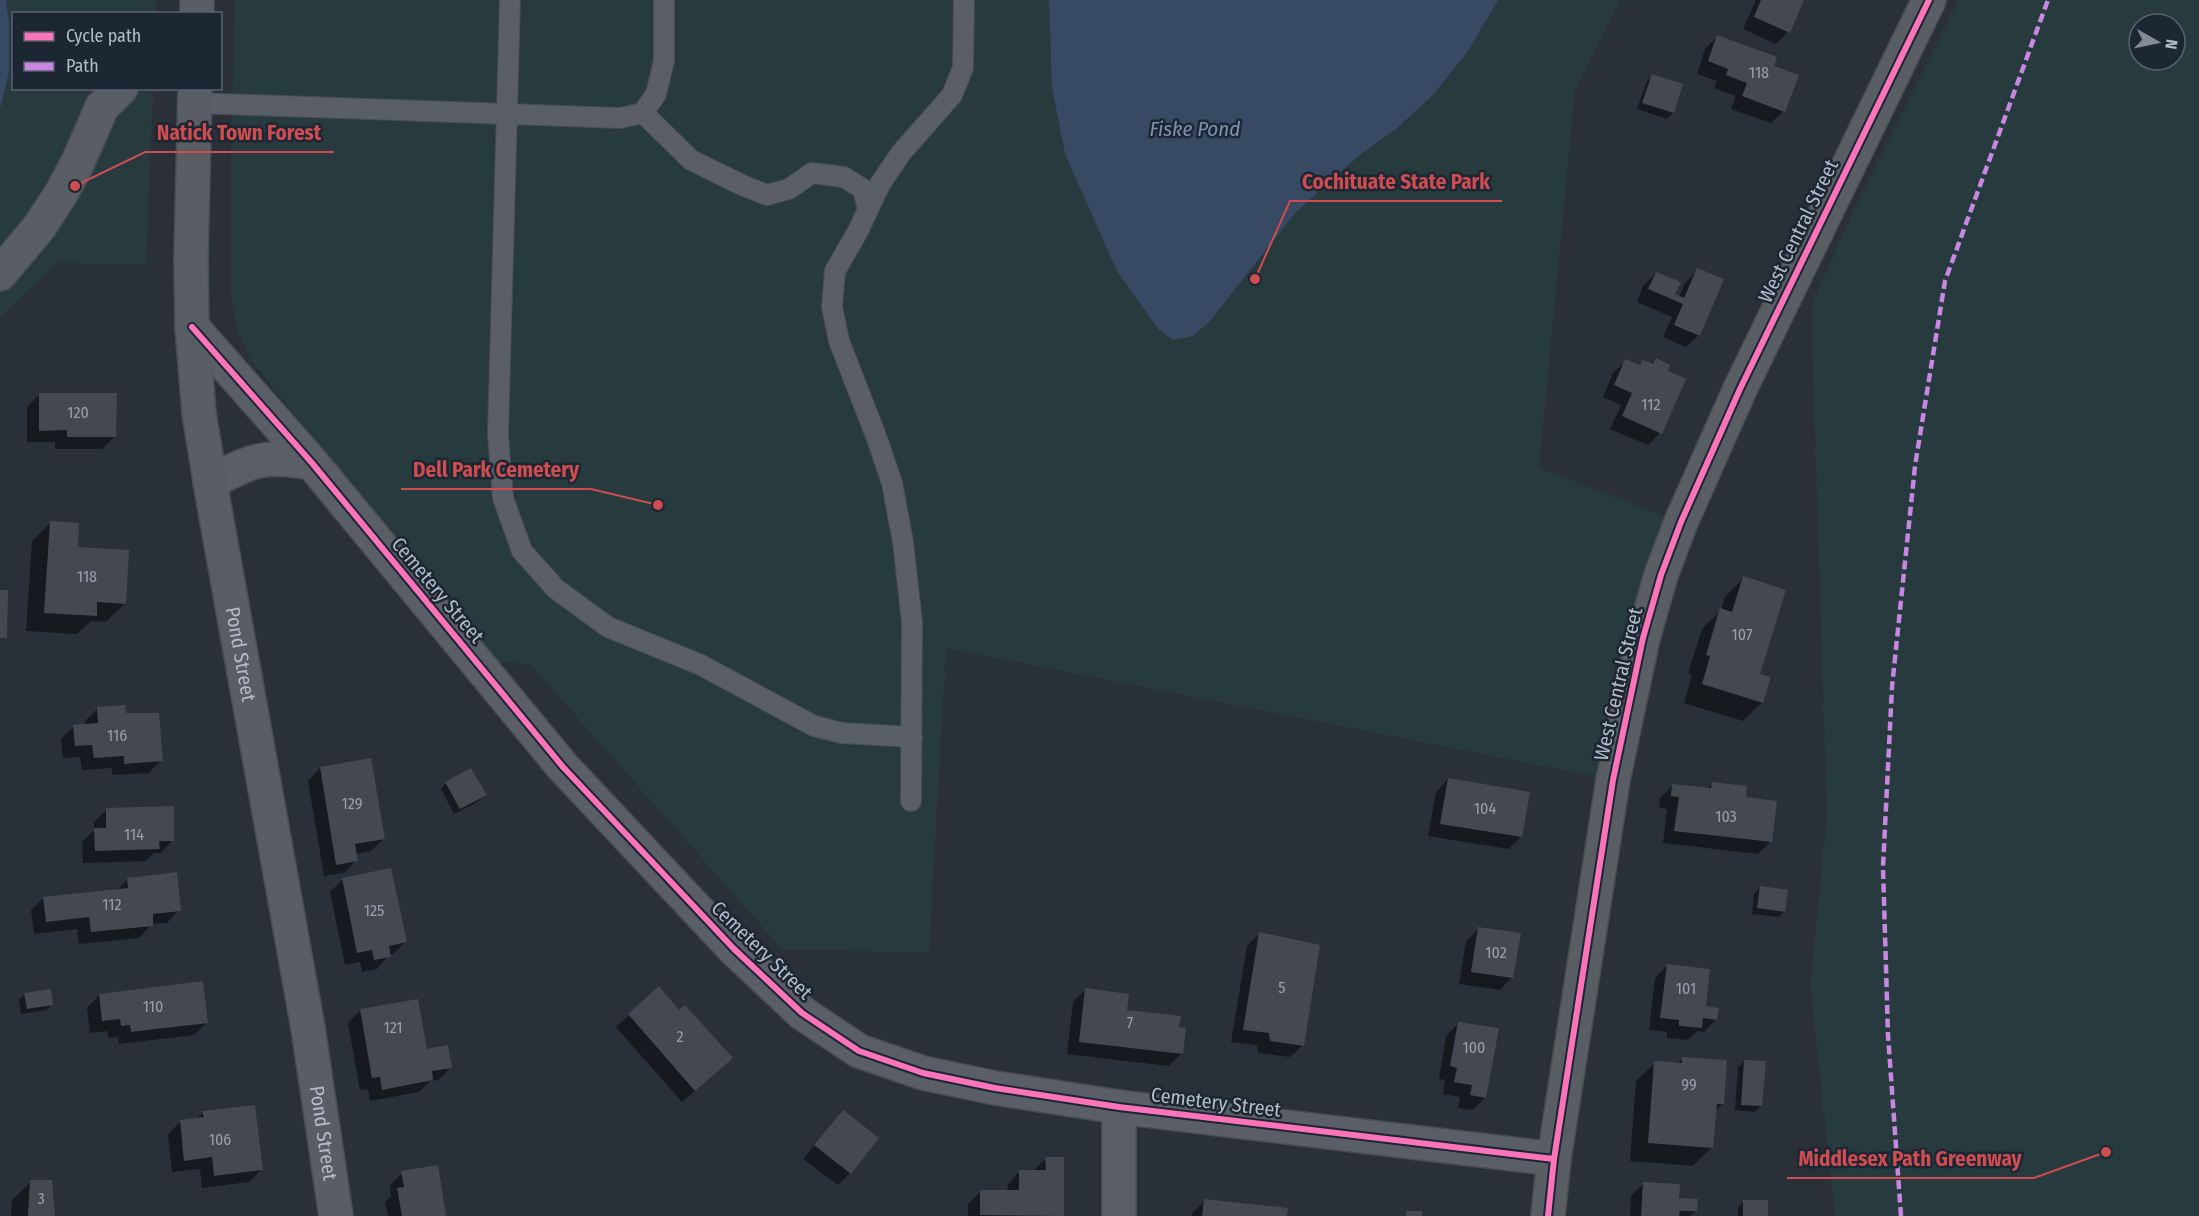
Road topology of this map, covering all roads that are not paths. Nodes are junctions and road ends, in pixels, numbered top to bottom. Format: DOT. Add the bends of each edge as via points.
graph roads {
  1 [pos="510,0"];
  2 [pos="664,0"];
  3 [pos="964,0"];
  4 [pos="1929,0"];
  5 [pos="119,90"];
  6 [pos="195,96"];
  7 [pos="643,113"];
  8 [pos="508,115"];
  9 [pos="868,208"];
  10 [pos="0,274"];
  11 [pos="192,327"];
  12 [pos="312,464"];
  13 [pos="210,483"];
  14 [pos="912,736"];
  15 [pos="911,801"];
  16 [pos="1119,1107"];
  17 [pos="1554,1159"];
  18 [pos="336,1216"];
  19 [pos="1119,1216"];
  20 [pos="1548,1216"];
  1 -- 8 [label="lane"];
  2 -- 7 [label="lane" via="664,61 656,94"];
  3 -- 9 [label="lane" via="963,68 952,95 901,153"];
  4 -- 17 [label="street, West Central Street" via="1740,389 1661,575 1643,638 1613,780"];
  5 -- 10 [label="street" via="102,107 62,192"];
  6 -- 8 [label="lane"];
  6 -- 11 [label="street, Pond Street"];
  7 -- 8 [label="lane" via="620,118"];
  7 -- 9 [label="lane" via="691,160 744,186 767,195 789,189 812,173 844,177 863,189"];
  8 -- 14 [label="lane" via="498,434 503,498 522,551 556,589 608,627 701,665 814,726 842,733"];
  9 -- 14 [label="lane" via="835,271 832,307 839,341 892,483 912,622"];
  11 -- 12 [label="street, Cemetery Street"];
  11 -- 13 [label="street, Pond Street"];
  12 -- 13 [label="street" via="267,458 243,465"];
  12 -- 16 [label="street, Cemetery Street" via="563,767 734,949 802,1012 860,1051 923,1072 995,1088"];
  13 -- 18 [label="street, Pond Street" via="309,1028"];
  14 -- 15 [label="lane"];
  16 -- 17 [label="street, Cemetery Street"];
  16 -- 19 [label="street"];
  17 -- 20 [label="street, West Central Street"];
}
